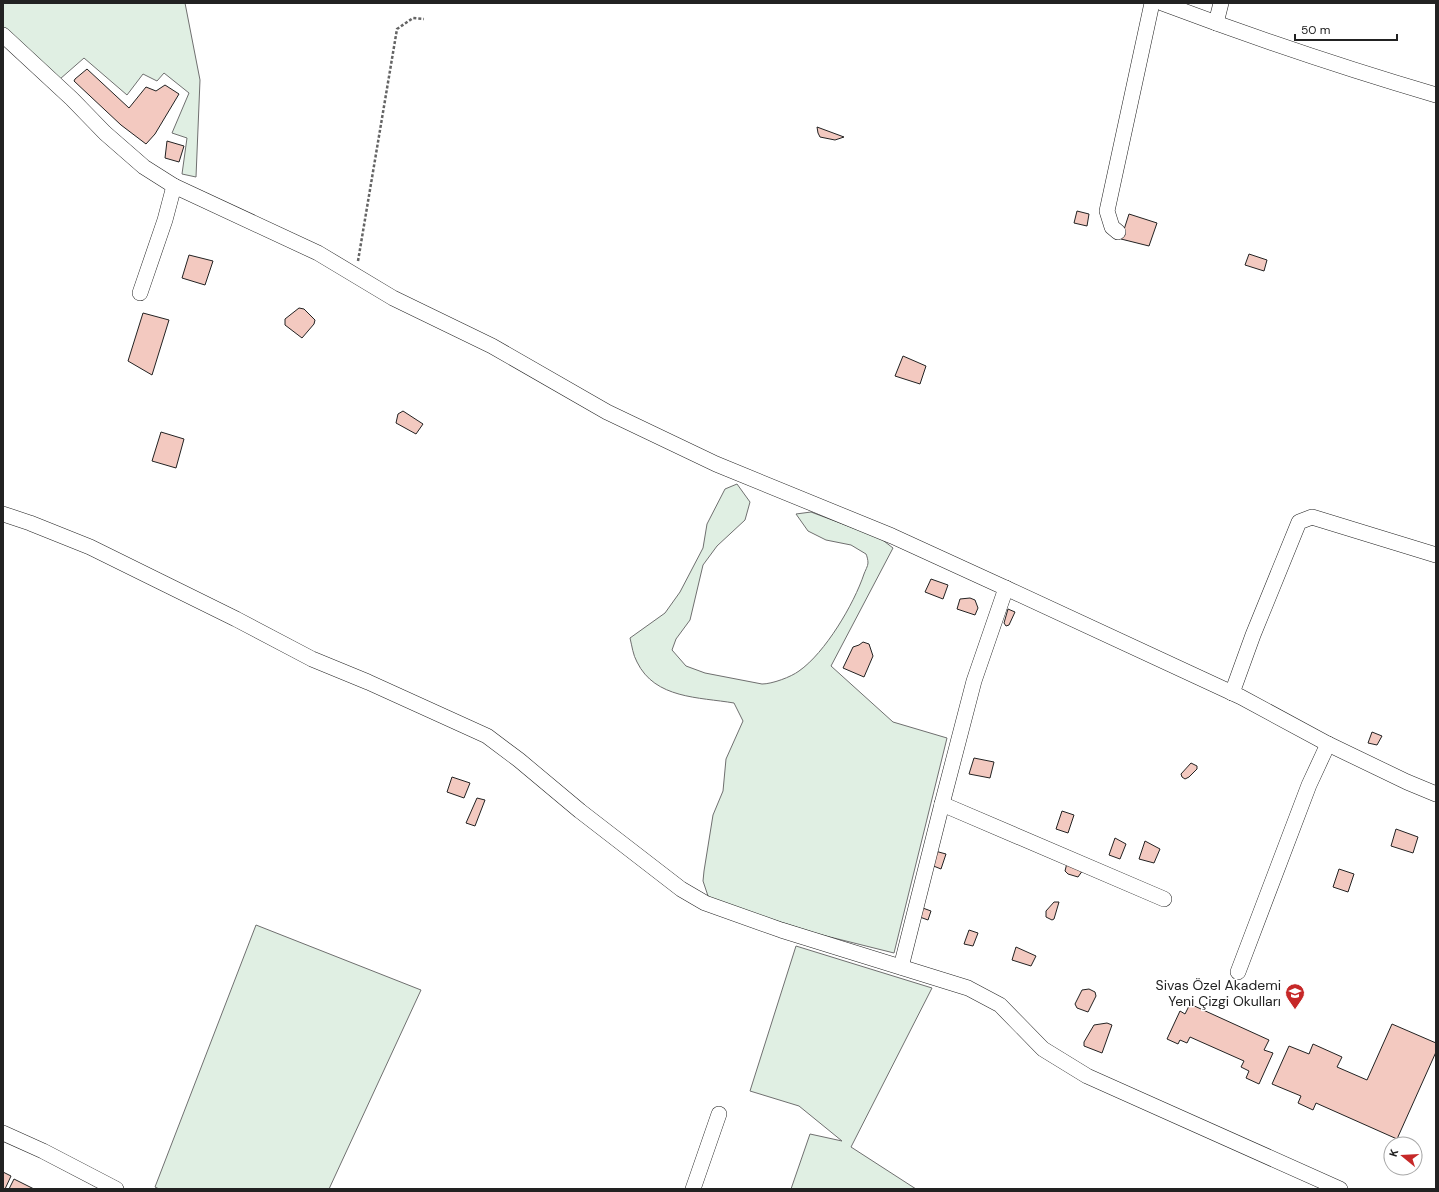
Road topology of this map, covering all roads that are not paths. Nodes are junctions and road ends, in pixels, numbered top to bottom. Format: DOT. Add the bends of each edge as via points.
graph roads {
  1 [pos="1152,3"];
  2 [pos="1162,3"];
  3 [pos="1221,3"];
  4 [pos="1216,23"];
  5 [pos="3,36"];
  6 [pos="1436,95"];
  7 [pos="174,186"];
  8 [pos="1118,232"];
  9 [pos="140,292"];
  10 [pos="3,514"];
  11 [pos="1436,555"];
  12 [pos="1006,588"];
  13 [pos="1232,693"];
  14 [pos="1328,744"];
  15 [pos="1436,794"];
  16 [pos="942,804"];
  17 [pos="1164,899"];
  18 [pos="902,967"];
  19 [pos="1238,972"];
  20 [pos="718,1114"];
  21 [pos="3,1133"];
  22 [pos="116,1189"];
  23 [pos="693,1189"];
  24 [pos="1340,1189"];
  1 -- 8 [label="street" via="1107,210 1112,227"];
  2 -- 4 [label="street"];
  3 -- 4 [label="street"];
  4 -- 6 [label="street"];
  5 -- 7 [label="street" via="138,162"];
  7 -- 9 [label="street"];
  7 -- 12 [label="street" via="318,253 393,298 492,346 608,412 716,464 892,536"];
  10 -- 18 [label="street" via="90,547 312,659 487,736 681,889 705,903 781,930"];
  11 -- 13 [label="street" via="1312,517 1299,522"];
  12 -- 13 [label="street"];
  12 -- 16 [label="street" via="974,681"];
  13 -- 14 [label="street"];
  14 -- 15 [label="street"];
  14 -- 19 [label="street" via="1309,785"];
  16 -- 17 [label="street"];
  16 -- 18 [label="street"];
  18 -- 24 [label="street" via="968,988 1000,1005 1043,1049 1087,1076"];
  20 -- 23 [label="street"];
  21 -- 22 [label="street"];
}
